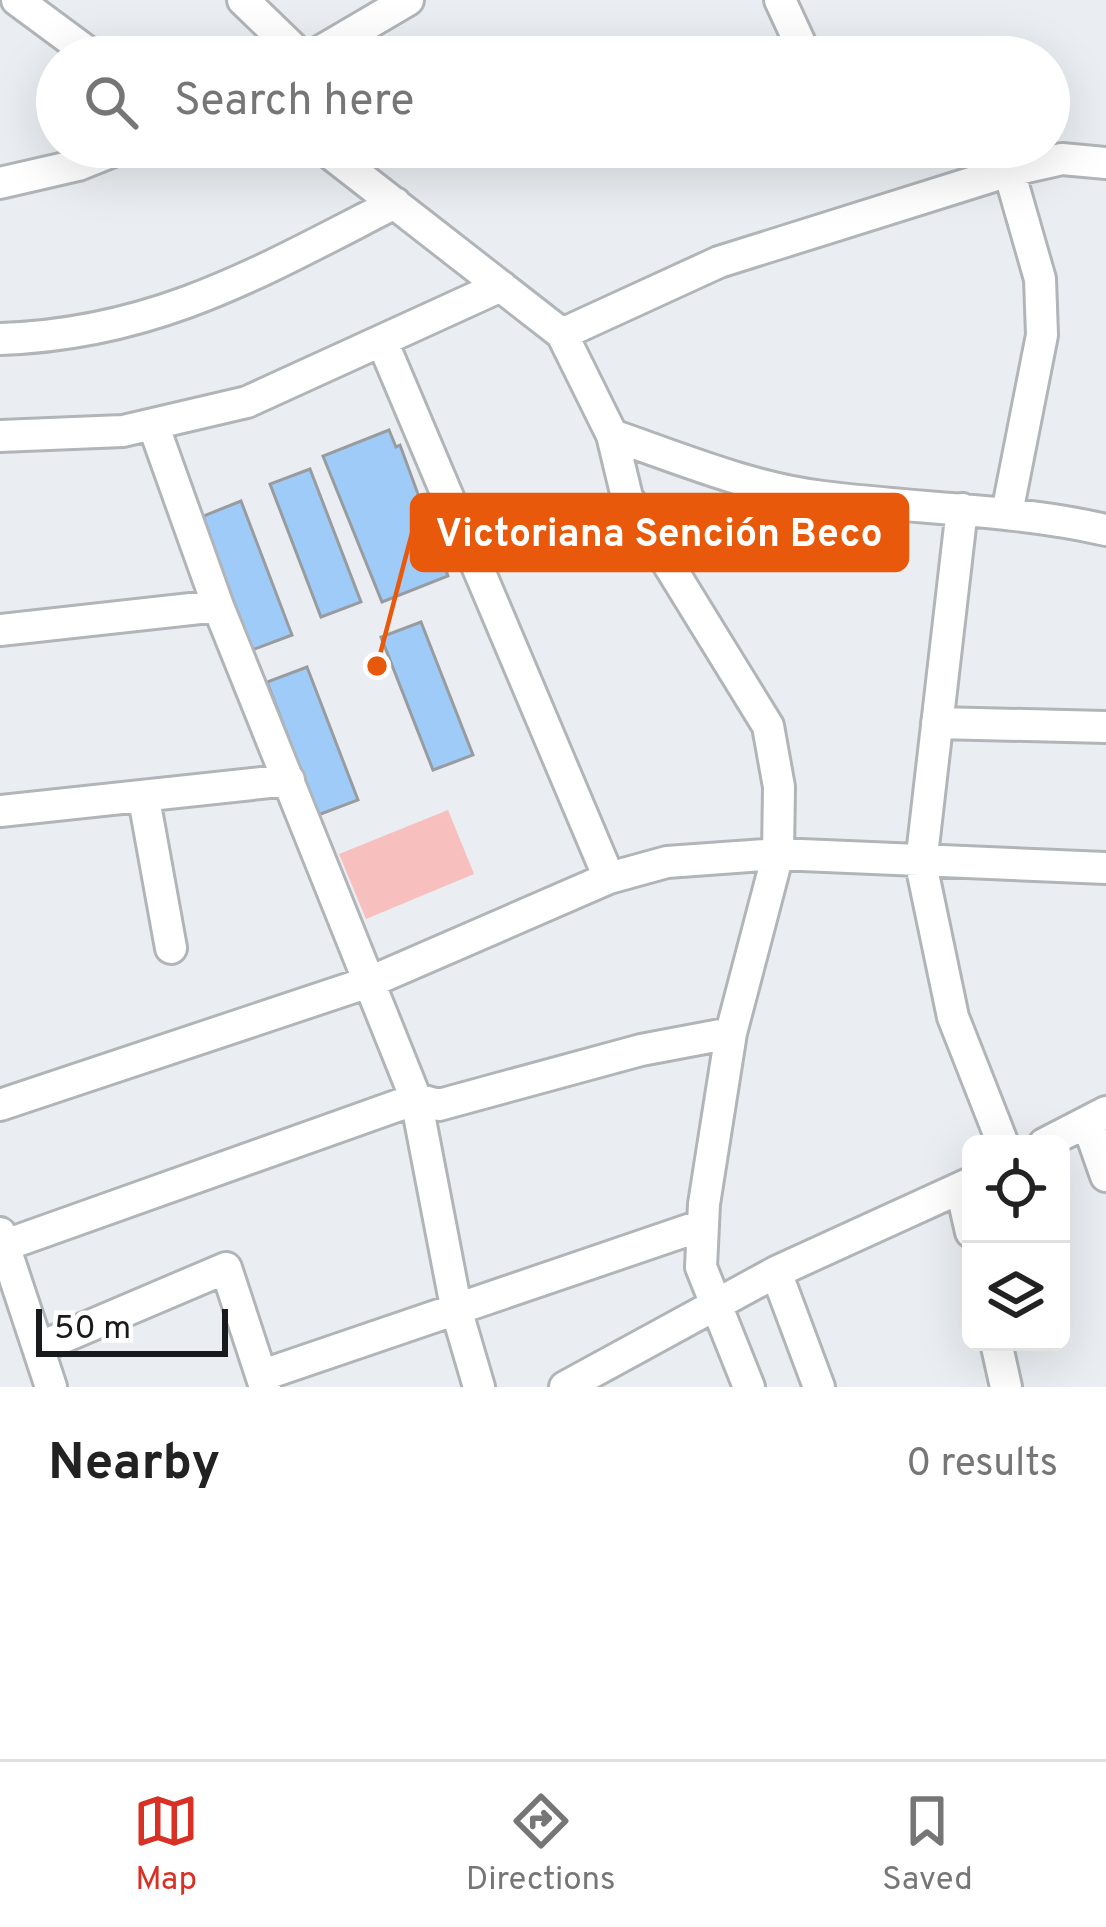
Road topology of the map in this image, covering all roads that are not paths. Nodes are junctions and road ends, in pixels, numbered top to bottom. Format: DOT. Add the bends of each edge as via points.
graph roads {
  1 [pos="17,0"];
  2 [pos="243,0"];
  3 [pos="407,0"];
  4 [pos="780,0"];
  5 [pos="66,36"];
  6 [pos="280,36"];
  7 [pos="346,36"];
  8 [pos="797,36"];
  9 [pos="1070,160"];
  10 [pos="1106,163"];
  11 [pos="65,168"];
  12 [pos="349,168"];
  13 [pos="1022,168"];
  14 [pos="1009,171"];
  15 [pos="0,183"];
  16 [pos="395,203"];
  17 [pos="500,286"];
  18 [pos="562,334"];
  19 [pos="0,339"];
  20 [pos="382,340"];
  21 [pos="154,427"];
  22 [pos="612,434"];
  23 [pos="0,436"];
  24 [pos="962,509"];
  25 [pos="1007,513"];
  26 [pos="1106,530"];
  27 [pos="218,607"];
  28 [pos="0,630"];
  29 [pos="938,723"];
  30 [pos="1106,727"];
  31 [pos="289,780"];
  32 [pos="144,799"];
  33 [pos="0,811"];
  34 [pos="778,854"];
  35 [pos="921,864"];
  36 [pos="1106,868"];
  37 [pos="609,878"];
  38 [pos="171,948"];
  39 [pos="372,981"];
  40 [pos="731,1033"];
  41 [pos="416,1099"];
  42 [pos="0,1105"];
  43 [pos="1096,1117"];
  44 [pos="999,1135"];
  45 [pos="1061,1135"];
  46 [pos="1106,1176"];
  47 [pos="962,1187"];
  48 [pos="704,1225"];
  49 [pos="1,1241"];
  50 [pos="776,1272"];
  51 [pos="716,1306"];
  52 [pos="457,1312"];
  53 [pos="38,1348"];
  54 [pos="998,1351"];
  55 [pos="264,1381"];
  56 [pos="51,1387"];
  57 [pos="479,1387"];
  58 [pos="565,1387"];
  59 [pos="749,1387"];
  60 [pos="819,1387"];
  61 [pos="1006,1387"];
  1 -- 5 [label="street"];
  2 -- 6 [label="street"];
  3 -- 7 [label="street"];
  4 -- 8 [label="street"];
  9 -- 10 [label="street"];
  11 -- 15 [label="street"];
  12 -- 16 [label="street"];
  13 -- 14 [label="street"];
  14 -- 18 [label="street" via="719,262"];
  14 -- 25 [label="street" via="1040,279 1042,335"];
  16 -- 17 [label="street"];
  16 -- 19 [label="street" via="226,289 125,325"];
  17 -- 18 [label="street"];
  17 -- 20 [label="street"];
  18 -- 22 [label="street"];
  20 -- 21 [label="street" via="247,403"];
  20 -- 37 [label="street"];
  21 -- 23 [label="street"];
  21 -- 27 [label="street"];
  22 -- 24 [label="street" via="729,477 819,496"];
  22 -- 34 [label="street" via="627,497 768,726 779,787"];
  24 -- 25 [label="street"];
  24 -- 29 [label="street"];
  25 -- 26 [label="street"];
  27 -- 28 [label="street"];
  27 -- 31 [label="street"];
  29 -- 30 [label="street"];
  29 -- 35 [label="street"];
  31 -- 32 [label="street"];
  31 -- 39 [label="street"];
  32 -- 33 [label="street"];
  32 -- 38 [label="street"];
  34 -- 35 [label="street"];
  34 -- 37 [label="street" via="667,862"];
  34 -- 40 [label="street"];
  35 -- 36 [label="street"];
  35 -- 44 [label="street" via="953,1017"];
  37 -- 39 [label="street"];
  39 -- 41 [label="street"];
  39 -- 42 [label="street"];
  40 -- 41 [label="street" via="440,1105"];
  40 -- 48 [label="street"];
  41 -- 49 [label="street"];
  41 -- 52 [label="street"];
  43 -- 45 [label="street"];
  43 -- 46 [label="street"];
  47 -- 50 [label="street"];
  48 -- 51 [label="street" via="701,1267"];
  48 -- 52 [label="street"];
  49 -- 53 [label="street"];
  50 -- 51 [label="street"];
  50 -- 60 [label="street"];
  51 -- 58 [label="street"];
  51 -- 59 [label="street"];
  52 -- 55 [label="street"];
  52 -- 57 [label="street"];
  53 -- 55 [label="street" via="226,1268"];
  53 -- 56 [label="street"];
  54 -- 61 [label="street"];
}
